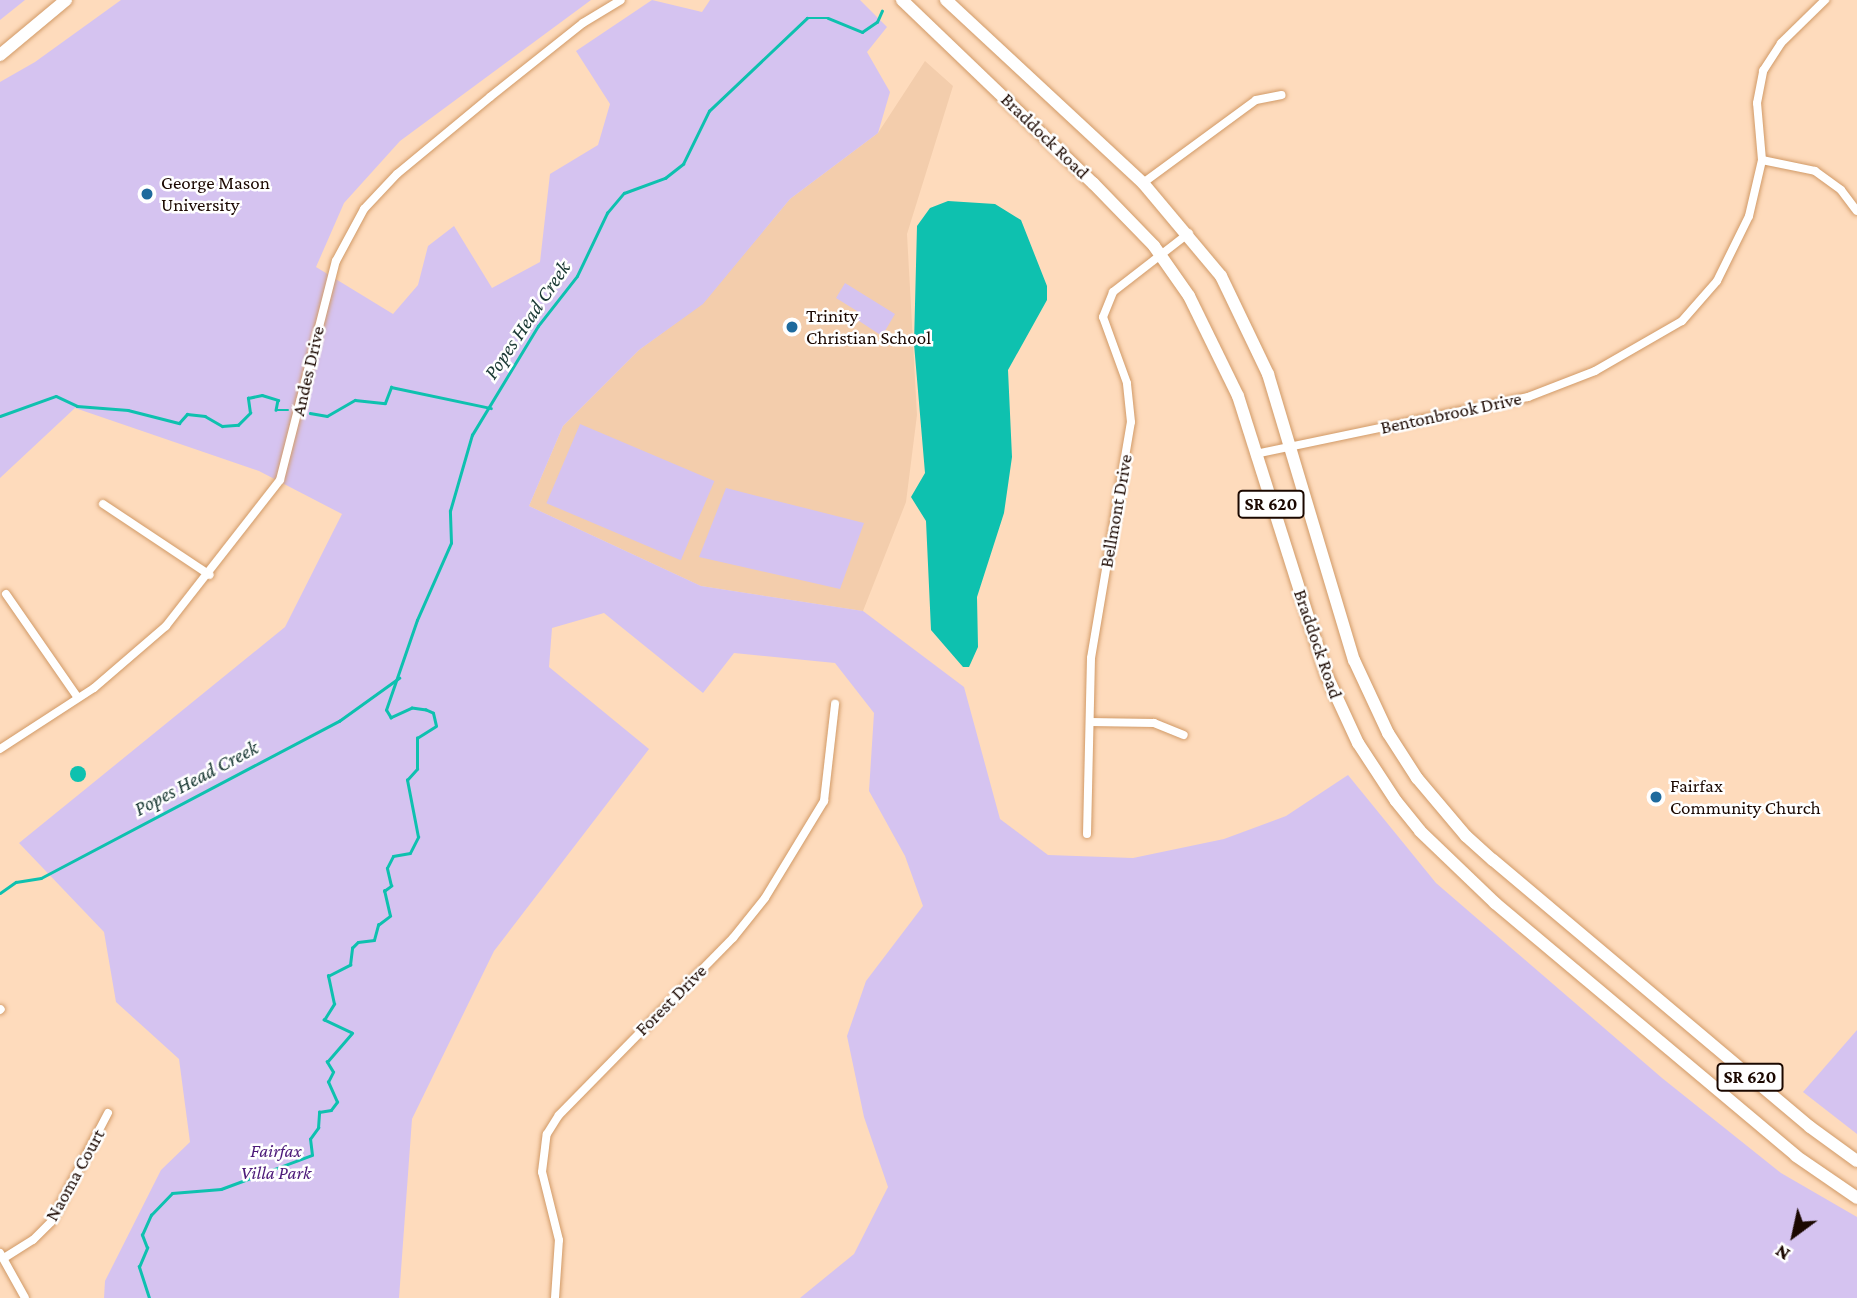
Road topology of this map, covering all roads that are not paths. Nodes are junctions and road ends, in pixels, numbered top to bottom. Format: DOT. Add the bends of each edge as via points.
graph roads {
  1 [pos="66,0"];
  2 [pos="621,0"];
  3 [pos="902,0"];
  4 [pos="946,0"];
  5 [pos="1825,0"];
  6 [pos="0,55"];
  7 [pos="1282,96"];
  8 [pos="1762,160"];
  9 [pos="1143,183"];
  10 [pos="1857,211"];
  11 [pos="1189,233"];
  12 [pos="1160,255"];
  13 [pos="1292,446"];
  14 [pos="1255,454"];
  15 [pos="103,504"];
  16 [pos="210,575"];
  17 [pos="6,594"];
  18 [pos="78,698"];
  19 [pos="835,704"];
  20 [pos="1090,722"];
  21 [pos="1184,735"];
  22 [pos="0,749"];
  23 [pos="1087,834"];
  24 [pos="108,1113"];
  25 [pos="1857,1161"];
  26 [pos="1857,1198"];
  27 [pos="2,1256"];
  28 [pos="25,1298"];
  29 [pos="555,1298"];
  1 -- 6 [label="main road"];
  2 -- 16 [label="street, Andes Drive" via="583,23 490,97 397,174 364,209 336,261 287,467"];
  3 -- 12 [label="main road, Braddock Road / SR 620" via="1093,183"];
  4 -- 9 [label="main road, Braddock Road / SR 620"];
  5 -- 8 [label="street, Bentonbrook Drive" via="1781,43 1763,71 1756,103"];
  7 -- 9 [label="street" via="1256,100"];
  8 -- 10 [label="street" via="1815,171 1841,190"];
  8 -- 13 [label="street, Bentonbrook Drive" via="1749,216 1727,266 1706,296 1669,331 1595,371 1528,397"];
  9 -- 11 [label="main road, Braddock Road / SR 620"];
  11 -- 12 [label="street, Bellmont Drive"];
  11 -- 13 [label="main road, Braddock Road / SR 620" via="1221,276 1249,330"];
  12 -- 14 [label="main road, Braddock Road / SR 620" via="1211,333 1238,396"];
  12 -- 20 [label="street, Bellmont Drive" via="1113,292 1103,317 1127,383 1131,422 1091,657"];
  13 -- 14 [label="street, Bentonbrook Drive"];
  13 -- 25 [label="main road, Braddock Road / SR 620" via="1362,680 1402,757 1431,796 1466,836 1513,878 1789,1110"];
  14 -- 26 [label="main road, Braddock Road / SR 620" via="1341,709 1377,773 1420,831 1495,903 1787,1149"];
  15 -- 16 [label="street"];
  16 -- 18 [label="street, Andes Drive" via="141,650"];
  17 -- 18 [label="street"];
  18 -- 22 [label="street, Andes Drive"];
  19 -- 29 [label="street, Forest Drive" via="824,801 765,898 733,938 559,1115 547,1134 542,1172 559,1240"];
  20 -- 21 [label="street" via="1154,723"];
  20 -- 23 [label="street, Bellmont Drive"];
  24 -- 27 [label="street, Naoma Court" via="51,1222 33,1240"];
  27 -- 28 [label="street"];
}
